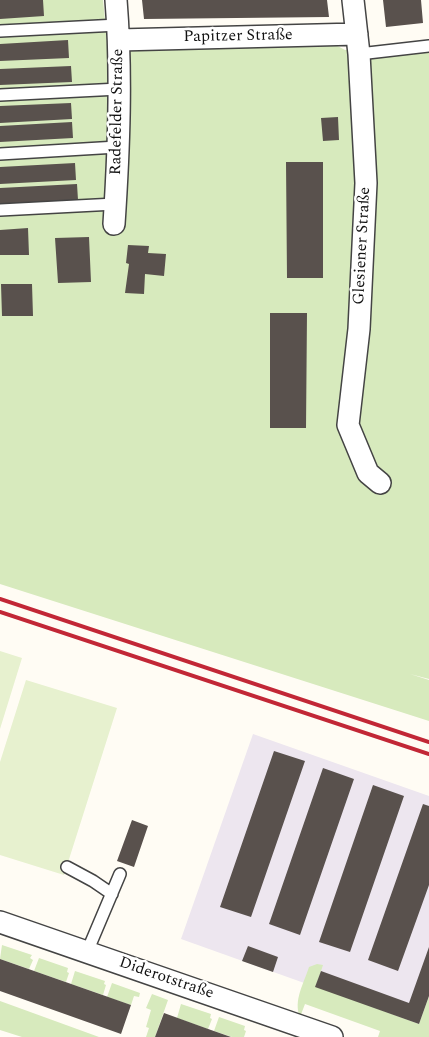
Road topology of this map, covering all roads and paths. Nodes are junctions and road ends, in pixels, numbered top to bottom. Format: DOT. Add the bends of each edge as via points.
graph roads {
  1 [pos="116,0"];
  2 [pos="353,0"];
  3 [pos="0,32"];
  4 [pos="119,32"];
  5 [pos="358,44"];
  6 [pos="429,46"];
  7 [pos="119,89"];
  8 [pos="0,95"];
  9 [pos="117,147"];
  10 [pos="0,154"];
  11 [pos="0,210"];
  12 [pos="114,214"];
  13 [pos="380,483"];
  14 [pos="67,867"];
  15 [pos="120,874"];
  16 [pos="112,894"];
  17 [pos="0,922"];
  18 [pos="87,952"];
  19 [pos="332,1037"];
  1 -- 4 [label="street, Radefelder Straße"];
  2 -- 5 [label="street, Glesiener Straße"];
  3 -- 4 [label="lane"];
  4 -- 5 [label="street, Papitzer Straße"];
  4 -- 7 [label="street, Radefelder Straße"];
  5 -- 6 [label="lane"];
  5 -- 13 [label="street, Glesiener Straße" via="366,183 359,329 348,425 353,450 368,473"];
  7 -- 8 [label="lane"];
  7 -- 9 [label="street, Radefelder Straße"];
  9 -- 10 [label="lane"];
  9 -- 12 [label="street, Radefelder Straße"];
  11 -- 12 [label="lane"];
  14 -- 16 [label="lane"];
  15 -- 16 [label="lane"];
  16 -- 18 [label="lane"];
  17 -- 18 [label="street, Diderotstraße"];
  18 -- 19 [label="street, Diderotstraße"];
}
